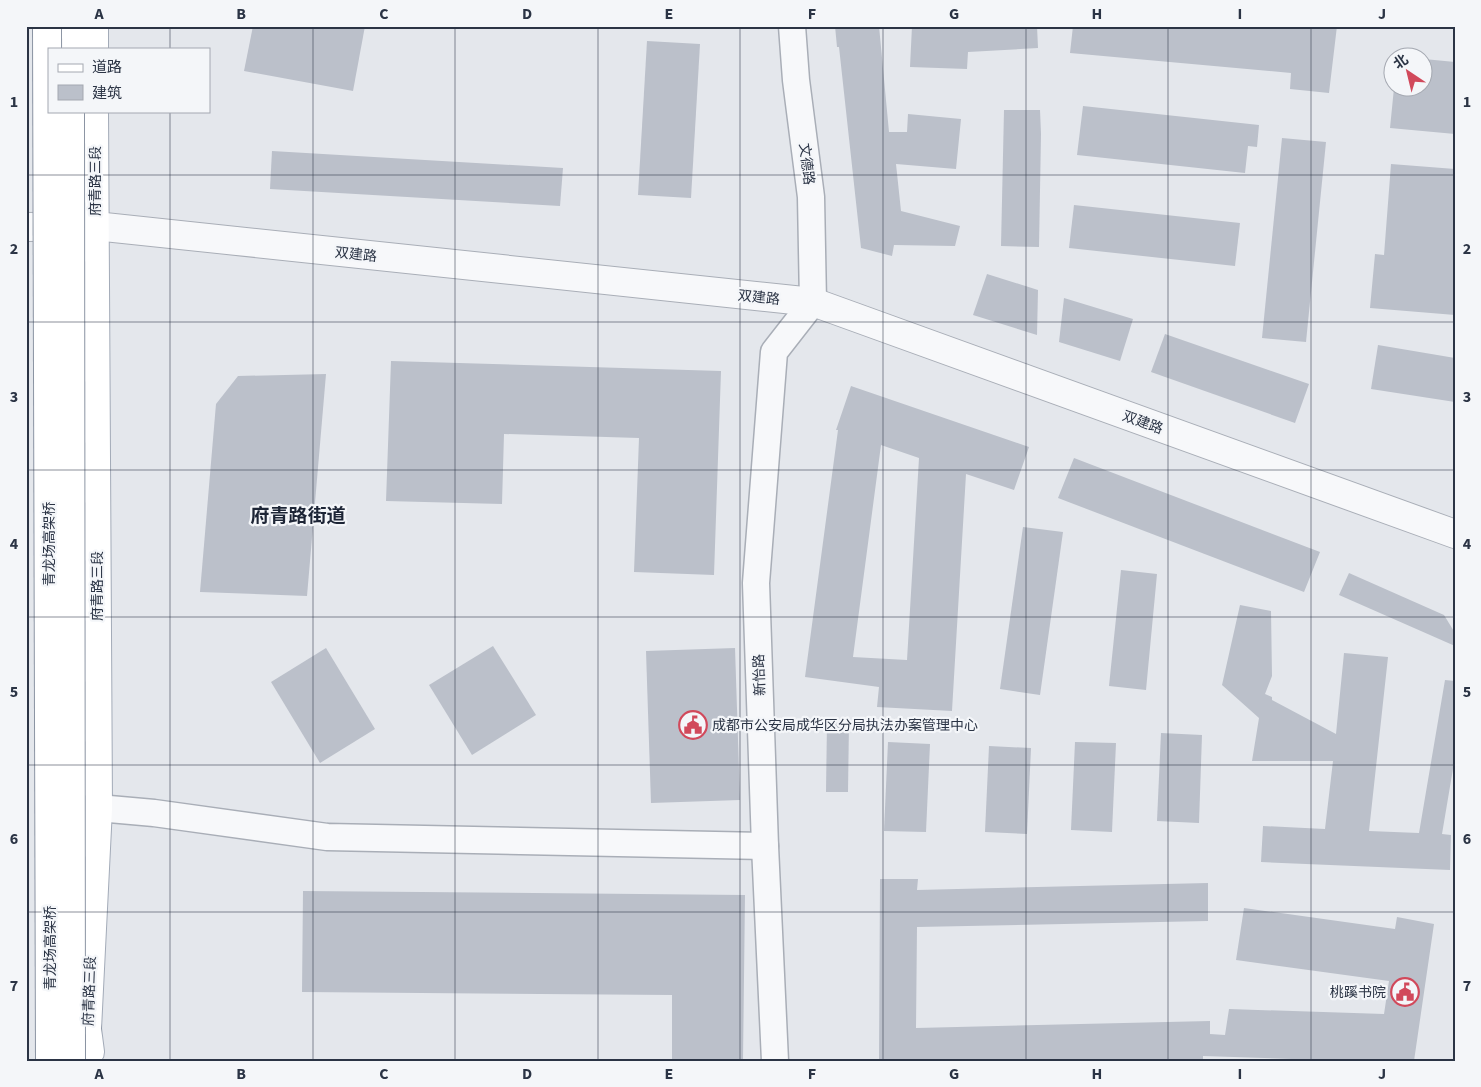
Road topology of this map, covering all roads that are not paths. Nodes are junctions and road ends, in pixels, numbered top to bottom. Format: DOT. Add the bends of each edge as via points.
graph roads {
  1 [pos="47,26"];
  2 [pos="70,26"];
  3 [pos="94,26"];
  4 [pos="792,26"];
  5 [pos="70,48"];
  6 [pos="94,48"];
  7 [pos="70,112"];
  8 [pos="94,112"];
  9 [pos="95,226"];
  10 [pos="26,227"];
  11 [pos="813,302"];
  12 [pos="1455,534"];
  13 [pos="98,808"];
  14 [pos="765,846"];
  15 [pos="87,1029"];
  16 [pos="50,1061"];
  17 [pos="71,1061"];
  18 [pos="84,1061"];
  19 [pos="90,1061"];
  20 [pos="775,1061"];
  1 -- 16 [label="main road, 青龙场高架桥, bridge"];
  2 -- 5 [label="main road"];
  3 -- 6 [label="main road"];
  4 -- 11 [label="street, 文德路" via="811,197"];
  7 -- 17 [label="main road, 青龙场高架桥, bridge"];
  8 -- 9 [label="main road, 府青路三段"];
  9 -- 10 [label="street, 双建路"];
  9 -- 11 [label="street, 双建路"];
  9 -- 13 [label="main road, 府青路三段"];
  11 -- 12 [label="street, 双建路"];
  11 -- 14 [label="street, 新怡路" via="774,352 756,583"];
  13 -- 14 [label="street" via="327,838"];
  13 -- 15 [label="main road, 府青路三段"];
  14 -- 20 [label="street, 新怡路"];
  15 -- 18 [label="main road"];
  15 -- 19 [label="main road, 府青路三段"];
}
